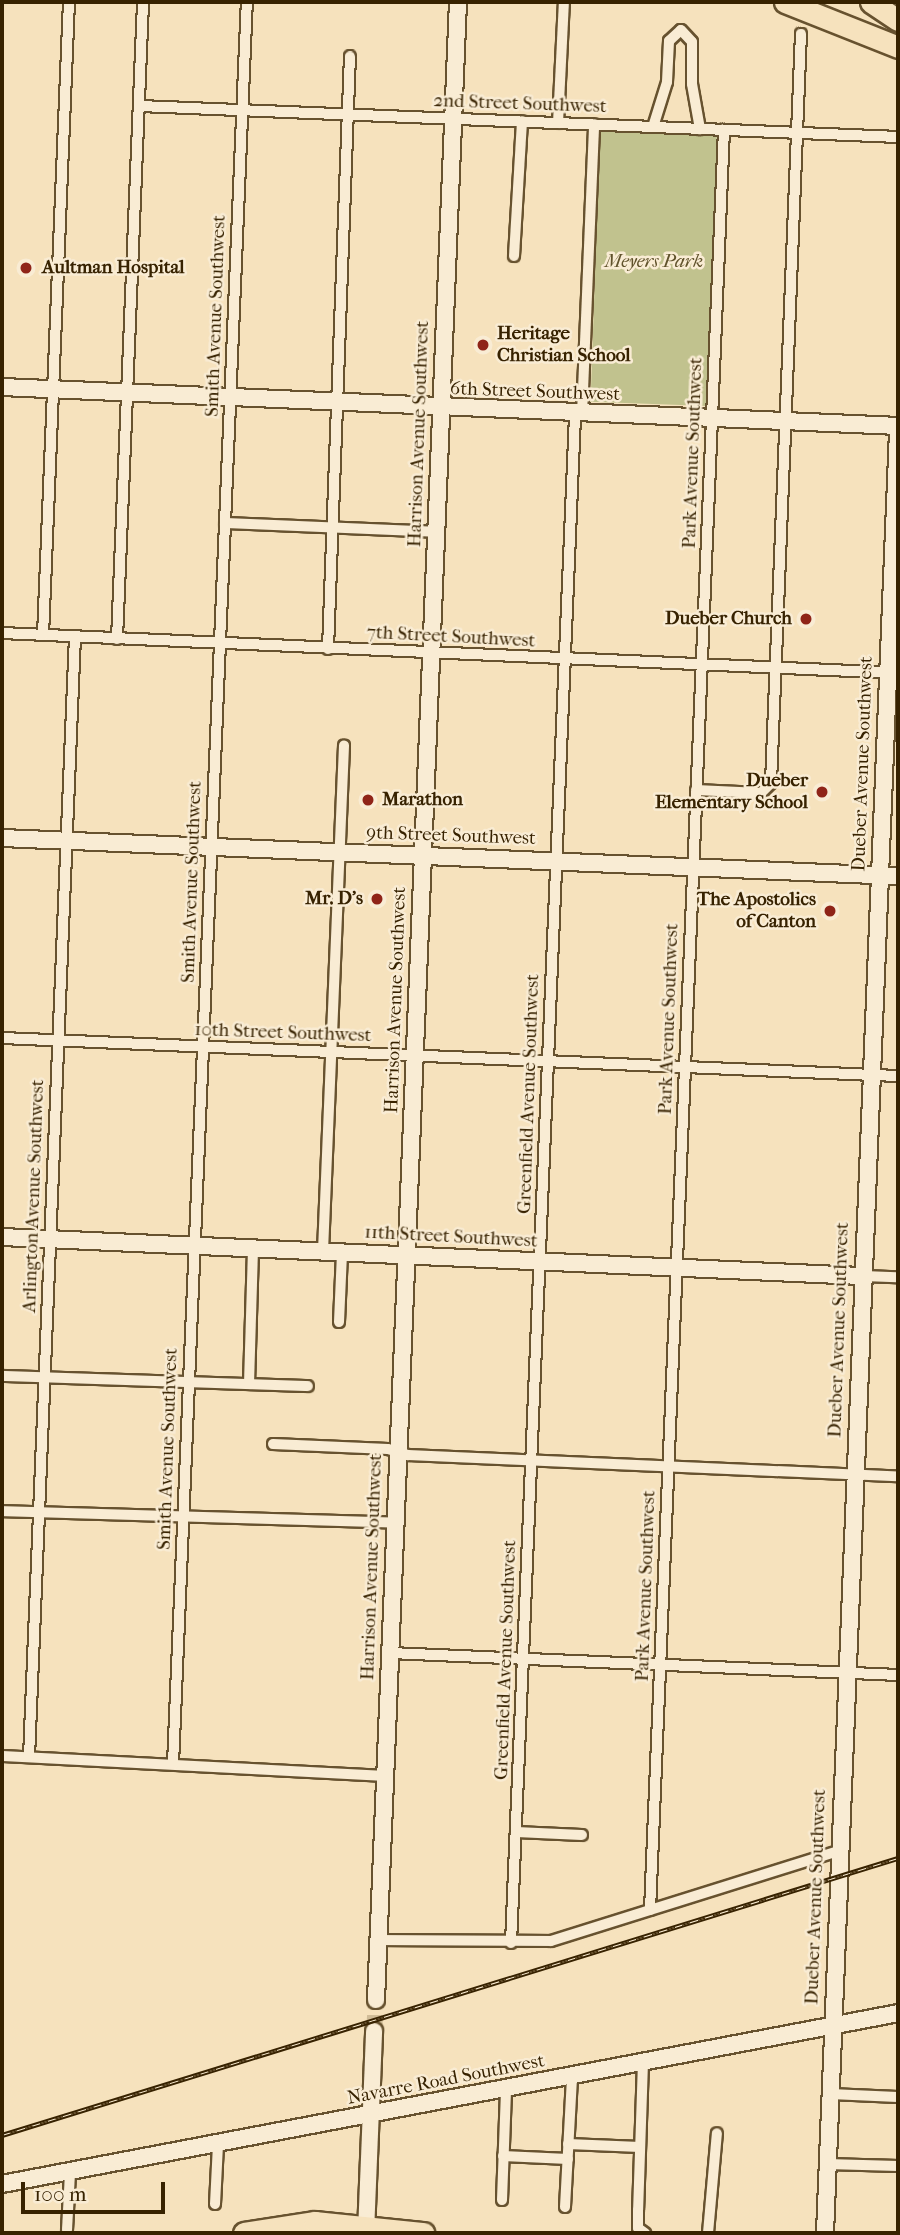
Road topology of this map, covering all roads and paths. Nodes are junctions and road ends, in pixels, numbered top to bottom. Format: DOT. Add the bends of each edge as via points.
graph roads {
  1 [pos="69,2"];
  2 [pos="143,2"];
  3 [pos="247,2"];
  4 [pos="458,2"];
  5 [pos="564,2"];
  6 [pos="785,2"];
  7 [pos="871,2"];
  8 [pos="898,20"];
  9 [pos="801,34"];
  10 [pos="898,47"];
  11 [pos="350,56"];
  12 [pos="140,106"];
  13 [pos="243,111"];
  14 [pos="348,114"];
  15 [pos="454,118"];
  16 [pos="523,121"];
  17 [pos="558,122"];
  18 [pos="594,124"];
  19 [pos="653,127"];
  20 [pos="700,129"];
  21 [pos="724,130"];
  22 [pos="796,133"];
  23 [pos="898,137"];
  24 [pos="514,256"];
  25 [pos="2,387"];
  26 [pos="53,389"];
  27 [pos="129,393"];
  28 [pos="230,398"];
  29 [pos="336,404"];
  30 [pos="442,409"];
  31 [pos="579,414"];
  32 [pos="712,420"];
  33 [pos="785,422"];
  34 [pos="898,428"];
  35 [pos="225,523"];
  36 [pos="332,528"];
  37 [pos="436,532"];
  38 [pos="2,633"];
  39 [pos="43,635"];
  40 [pos="75,637"];
  41 [pos="117,639"];
  42 [pos="219,644"];
  43 [pos="328,649"];
  44 [pos="431,654"];
  45 [pos="565,660"];
  46 [pos="702,666"];
  47 [pos="774,668"];
  48 [pos="893,673"];
  49 [pos="344,745"];
  50 [pos="696,790"];
  51 [pos="2,838"];
  52 [pos="66,841"];
  53 [pos="211,847"];
  54 [pos="339,852"];
  55 [pos="422,856"];
  56 [pos="556,861"];
  57 [pos="693,867"];
  58 [pos="880,875"];
  59 [pos="898,876"];
  60 [pos="2,1038"];
  61 [pos="58,1041"];
  62 [pos="203,1047"];
  63 [pos="331,1053"];
  64 [pos="415,1056"];
  65 [pos="547,1062"];
  66 [pos="684,1067"];
  67 [pos="871,1075"];
  68 [pos="898,1076"];
  69 [pos="2,1237"];
  70 [pos="50,1239"];
  71 [pos="195,1245"];
  72 [pos="253,1248"];
  73 [pos="323,1251"];
  74 [pos="342,1252"];
  75 [pos="406,1256"];
  76 [pos="540,1262"];
  77 [pos="676,1268"];
  78 [pos="862,1276"];
  79 [pos="898,1277"];
  80 [pos="339,1322"];
  81 [pos="2,1376"];
  82 [pos="44,1378"];
  83 [pos="189,1383"];
  84 [pos="249,1384"];
  85 [pos="308,1386"];
  86 [pos="273,1444"];
  87 [pos="398,1452"];
  88 [pos="531,1461"];
  89 [pos="668,1466"];
  90 [pos="854,1474"];
  91 [pos="898,1476"];
  92 [pos="2,1511"];
  93 [pos="37,1513"];
  94 [pos="183,1519"];
  95 [pos="395,1523"];
  96 [pos="390,1653"];
  97 [pos="523,1660"];
  98 [pos="660,1665"];
  99 [pos="846,1673"];
  100 [pos="898,1675"];
  101 [pos="2,1756"];
  102 [pos="29,1757"];
  103 [pos="173,1764"];
  104 [pos="385,1776"];
  105 [pos="516,1832"];
  106 [pos="582,1835"];
  107 [pos="839,1851"];
  108 [pos="650,1910"];
  109 [pos="379,1940"];
  110 [pos="511,1943"];
  111 [pos="376,2000"];
  112 [pos="898,2013"];
  113 [pos="833,2025"];
  114 [pos="374,2031"];
  115 [pos="643,2062"];
  116 [pos="572,2076"];
  117 [pos="506,2089"];
  118 [pos="830,2094"];
  119 [pos="898,2097"];
  120 [pos="370,2117"];
  121 [pos="717,2133"];
  122 [pos="568,2144"];
  123 [pos="218,2145"];
  124 [pos="640,2147"];
  125 [pos="503,2155"];
  126 [pos="568,2159"];
  127 [pos="827,2164"];
  128 [pos="898,2166"];
  129 [pos="70,2172"];
  130 [pos="2,2184"];
  131 [pos="502,2200"];
  132 [pos="215,2204"];
  133 [pos="565,2207"];
  134 [pos="366,2229"];
  135 [pos="67,2230"];
  136 [pos="641,2231"];
  137 [pos="244,2233"];
  138 [pos="423,2233"];
  139 [pos="708,2233"];
  140 [pos="825,2233"];
  1 -- 26 [label="street"];
  2 -- 12 [label="street"];
  3 -- 13 [label="street, Smith Avenue Southwest"];
  4 -- 15 [label="street, Harrison Avenue Southwest"];
  5 -- 17 [label="street"];
  6 -- 10 [label="highway"];
  7 -- 8 [label="highway"];
  9 -- 22 [label="street"];
  11 -- 14 [label="street"];
  12 -- 13 [label="street, 2nd Street Southwest"];
  12 -- 27 [label="street"];
  13 -- 14 [label="street, 2nd Street Southwest"];
  13 -- 28 [label="street, Smith Avenue Southwest"];
  14 -- 15 [label="street, 2nd Street Southwest"];
  14 -- 29 [label="street"];
  15 -- 16 [label="street, 2nd Street Southwest"];
  15 -- 30 [label="street, Harrison Avenue Southwest"];
  16 -- 17 [label="street, 2nd Street Southwest"];
  16 -- 24 [label="street"];
  17 -- 18 [label="street, 2nd Street Southwest"];
  18 -- 19 [label="street, 2nd Street Southwest"];
  18 -- 31 [label="street, Greenfield Avenue Southwest"];
  19 -- 20 [label="street, 2nd Street Southwest"];
  19 -- 20 [label="street" via="667,82 670,36 681,30 692,41 691,80"];
  20 -- 21 [label="street, 2nd Street Southwest"];
  21 -- 22 [label="street, 2nd Street Southwest"];
  21 -- 32 [label="street, Park Avenue Southwest"];
  22 -- 23 [label="street, 2nd Street Southwest"];
  22 -- 33 [label="street"];
  25 -- 26 [label="street, 6th Street Southwest"];
  26 -- 27 [label="street, 6th Street Southwest"];
  26 -- 39 [label="street"];
  27 -- 28 [label="street, 6th Street Southwest"];
  27 -- 41 [label="street"];
  28 -- 29 [label="street, 6th Street Southwest"];
  28 -- 35 [label="street, Smith Avenue Southwest"];
  29 -- 30 [label="street, 6th Street Southwest"];
  29 -- 36 [label="street"];
  30 -- 31 [label="street, 6th Street Southwest"];
  30 -- 37 [label="street, Harrison Avenue Southwest"];
  31 -- 32 [label="street, 6th Street Southwest"];
  31 -- 45 [label="street, Greenfield Avenue Southwest"];
  32 -- 33 [label="street, 6th Street Southwest"];
  32 -- 46 [label="street, Park Avenue Southwest"];
  33 -- 34 [label="street, 6th Street Southwest"];
  33 -- 47 [label="street"];
  34 -- 48 [label="street, Dueber Avenue Southwest"];
  35 -- 36 [label="street"];
  35 -- 42 [label="street, Smith Avenue Southwest"];
  36 -- 37 [label="street"];
  36 -- 43 [label="street"];
  37 -- 44 [label="street, Harrison Avenue Southwest"];
  38 -- 39 [label="street, 7th Street Southwest"];
  39 -- 40 [label="street, 7th Street Southwest"];
  40 -- 41 [label="street, 7th Street Southwest"];
  40 -- 52 [label="street, Arlington Avenue Southwest"];
  41 -- 42 [label="street, 7th Street Southwest"];
  42 -- 43 [label="street, 7th Street Southwest"];
  42 -- 53 [label="street, Smith Avenue Southwest"];
  43 -- 44 [label="street, 7th Street Southwest"];
  44 -- 45 [label="street, 7th Street Southwest"];
  44 -- 55 [label="street, Harrison Avenue Southwest"];
  45 -- 46 [label="street, 7th Street Southwest"];
  45 -- 56 [label="street, Greenfield Avenue Southwest"];
  46 -- 47 [label="street, 7th Street Southwest"];
  46 -- 50 [label="street, Park Avenue Southwest"];
  47 -- 48 [label="street, 7th Street Southwest"];
  47 -- 50 [label="street" via="768,789"];
  48 -- 58 [label="street, Dueber Avenue Southwest"];
  49 -- 54 [label="street"];
  50 -- 57 [label="street, Park Avenue Southwest"];
  51 -- 52 [label="street, 9th Street Southwest"];
  52 -- 53 [label="street, 9th Street Southwest"];
  52 -- 61 [label="street, Arlington Avenue Southwest"];
  53 -- 54 [label="street, 9th Street Southwest"];
  53 -- 62 [label="street, Smith Avenue Southwest"];
  54 -- 55 [label="street, 9th Street Southwest"];
  54 -- 63 [label="street"];
  55 -- 56 [label="street, 9th Street Southwest"];
  55 -- 64 [label="street, Harrison Avenue Southwest"];
  56 -- 57 [label="street, 9th Street Southwest"];
  56 -- 65 [label="street, Greenfield Avenue Southwest"];
  57 -- 58 [label="street, 9th Street Southwest"];
  57 -- 66 [label="street, Park Avenue Southwest"];
  58 -- 59 [label="street, 9th Street Southwest"];
  58 -- 67 [label="street, Dueber Avenue Southwest"];
  60 -- 61 [label="street, 10th Street Southwest"];
  61 -- 62 [label="street, 10th Street Southwest"];
  61 -- 70 [label="street, Arlington Avenue Southwest"];
  62 -- 63 [label="street, 10th Street Southwest"];
  62 -- 71 [label="street, Smith Avenue Southwest"];
  63 -- 64 [label="street, 10th Street Southwest"];
  63 -- 73 [label="street"];
  64 -- 65 [label="street, 10th Street Southwest"];
  64 -- 75 [label="street, Harrison Avenue Southwest"];
  65 -- 66 [label="street, 10th Street Southwest"];
  65 -- 76 [label="street, Greenfield Avenue Southwest"];
  66 -- 67 [label="street, 10th Street Southwest"];
  66 -- 77 [label="street, Park Avenue Southwest"];
  67 -- 68 [label="street, 10th Street Southwest"];
  67 -- 78 [label="street, Dueber Avenue Southwest"];
  69 -- 70 [label="street, 11th Street Southwest"];
  70 -- 71 [label="street, 11th Street Southwest"];
  70 -- 82 [label="street, Arlington Avenue Southwest"];
  71 -- 72 [label="street, 11th Street Southwest"];
  71 -- 83 [label="street, Smith Avenue Southwest"];
  72 -- 73 [label="street, 11th Street Southwest"];
  72 -- 84 [label="street"];
  73 -- 74 [label="street, 11th Street Southwest"];
  74 -- 75 [label="street, 11th Street Southwest"];
  74 -- 80 [label="street"];
  75 -- 76 [label="street, 11th Street Southwest"];
  75 -- 87 [label="street, Harrison Avenue Southwest"];
  76 -- 77 [label="street, 11th Street Southwest"];
  76 -- 88 [label="street, Greenfield Avenue Southwest"];
  77 -- 78 [label="street, 11th Street Southwest"];
  77 -- 89 [label="street, Park Avenue Southwest"];
  78 -- 79 [label="street, 11th Street Southwest"];
  78 -- 90 [label="street, Dueber Avenue Southwest"];
  81 -- 82 [label="street"];
  82 -- 83 [label="street"];
  82 -- 93 [label="street, Arlington Avenue Southwest"];
  83 -- 84 [label="street"];
  83 -- 94 [label="street, Smith Avenue Southwest"];
  84 -- 85 [label="street"];
  86 -- 87 [label="street"];
  87 -- 88 [label="street"];
  87 -- 95 [label="street, Harrison Avenue Southwest"];
  88 -- 89 [label="street"];
  88 -- 97 [label="street, Greenfield Avenue Southwest"];
  89 -- 90 [label="street"];
  89 -- 98 [label="street, Park Avenue Southwest"];
  90 -- 91 [label="street"];
  90 -- 99 [label="street, Dueber Avenue Southwest"];
  92 -- 93 [label="street"];
  93 -- 94 [label="street"];
  93 -- 102 [label="street, Arlington Avenue Southwest"];
  94 -- 95 [label="street"];
  94 -- 103 [label="street, Smith Avenue Southwest"];
  95 -- 96 [label="street, Harrison Avenue Southwest"];
  96 -- 97 [label="street"];
  96 -- 104 [label="street, Harrison Avenue Southwest"];
  97 -- 98 [label="street"];
  97 -- 105 [label="street, Greenfield Avenue Southwest"];
  98 -- 99 [label="street"];
  98 -- 108 [label="street, Park Avenue Southwest"];
  99 -- 100 [label="street"];
  99 -- 107 [label="street, Dueber Avenue Southwest"];
  101 -- 102 [label="street"];
  102 -- 103 [label="street"];
  103 -- 104 [label="street"];
  104 -- 109 [label="street, Harrison Avenue Southwest"];
  105 -- 106 [label="street"];
  105 -- 110 [label="street, Greenfield Avenue Southwest"];
  107 -- 108 [label="street"];
  107 -- 113 [label="street, Dueber Avenue Southwest"];
  108 -- 110 [label="street" via="551,1941"];
  109 -- 110 [label="street"];
  109 -- 111 [label="street, Harrison Avenue Southwest"];
  112 -- 113 [label="street, Navarre Road Southwest"];
  113 -- 115 [label="street, Navarre Road Southwest"];
  113 -- 118 [label="street, Dueber Avenue Southwest"];
  114 -- 120 [label="street"];
  115 -- 116 [label="street, Navarre Road Southwest"];
  115 -- 124 [label="street"];
  116 -- 117 [label="street, Navarre Road Southwest"];
  116 -- 122 [label="street"];
  117 -- 120 [label="street, Navarre Road Southwest"];
  117 -- 125 [label="street"];
  118 -- 119 [label="street"];
  118 -- 127 [label="street, Dueber Avenue Southwest"];
  120 -- 123 [label="street, Navarre Road Southwest"];
  120 -- 134 [label="street"];
  121 -- 139 [label="street"];
  122 -- 124 [label="street"];
  122 -- 126 [label="street"];
  123 -- 129 [label="street, Navarre Road Southwest"];
  123 -- 132 [label="street"];
  124 -- 136 [label="street"];
  125 -- 126 [label="street"];
  125 -- 131 [label="street"];
  126 -- 133 [label="street"];
  127 -- 128 [label="street"];
  127 -- 140 [label="street, Dueber Avenue Southwest"];
  129 -- 130 [label="street, Navarre Road Southwest"];
  129 -- 135 [label="street"];
  134 -- 137 [label="highway" via="296,2223"];
  134 -- 138 [label="highway"];
}
